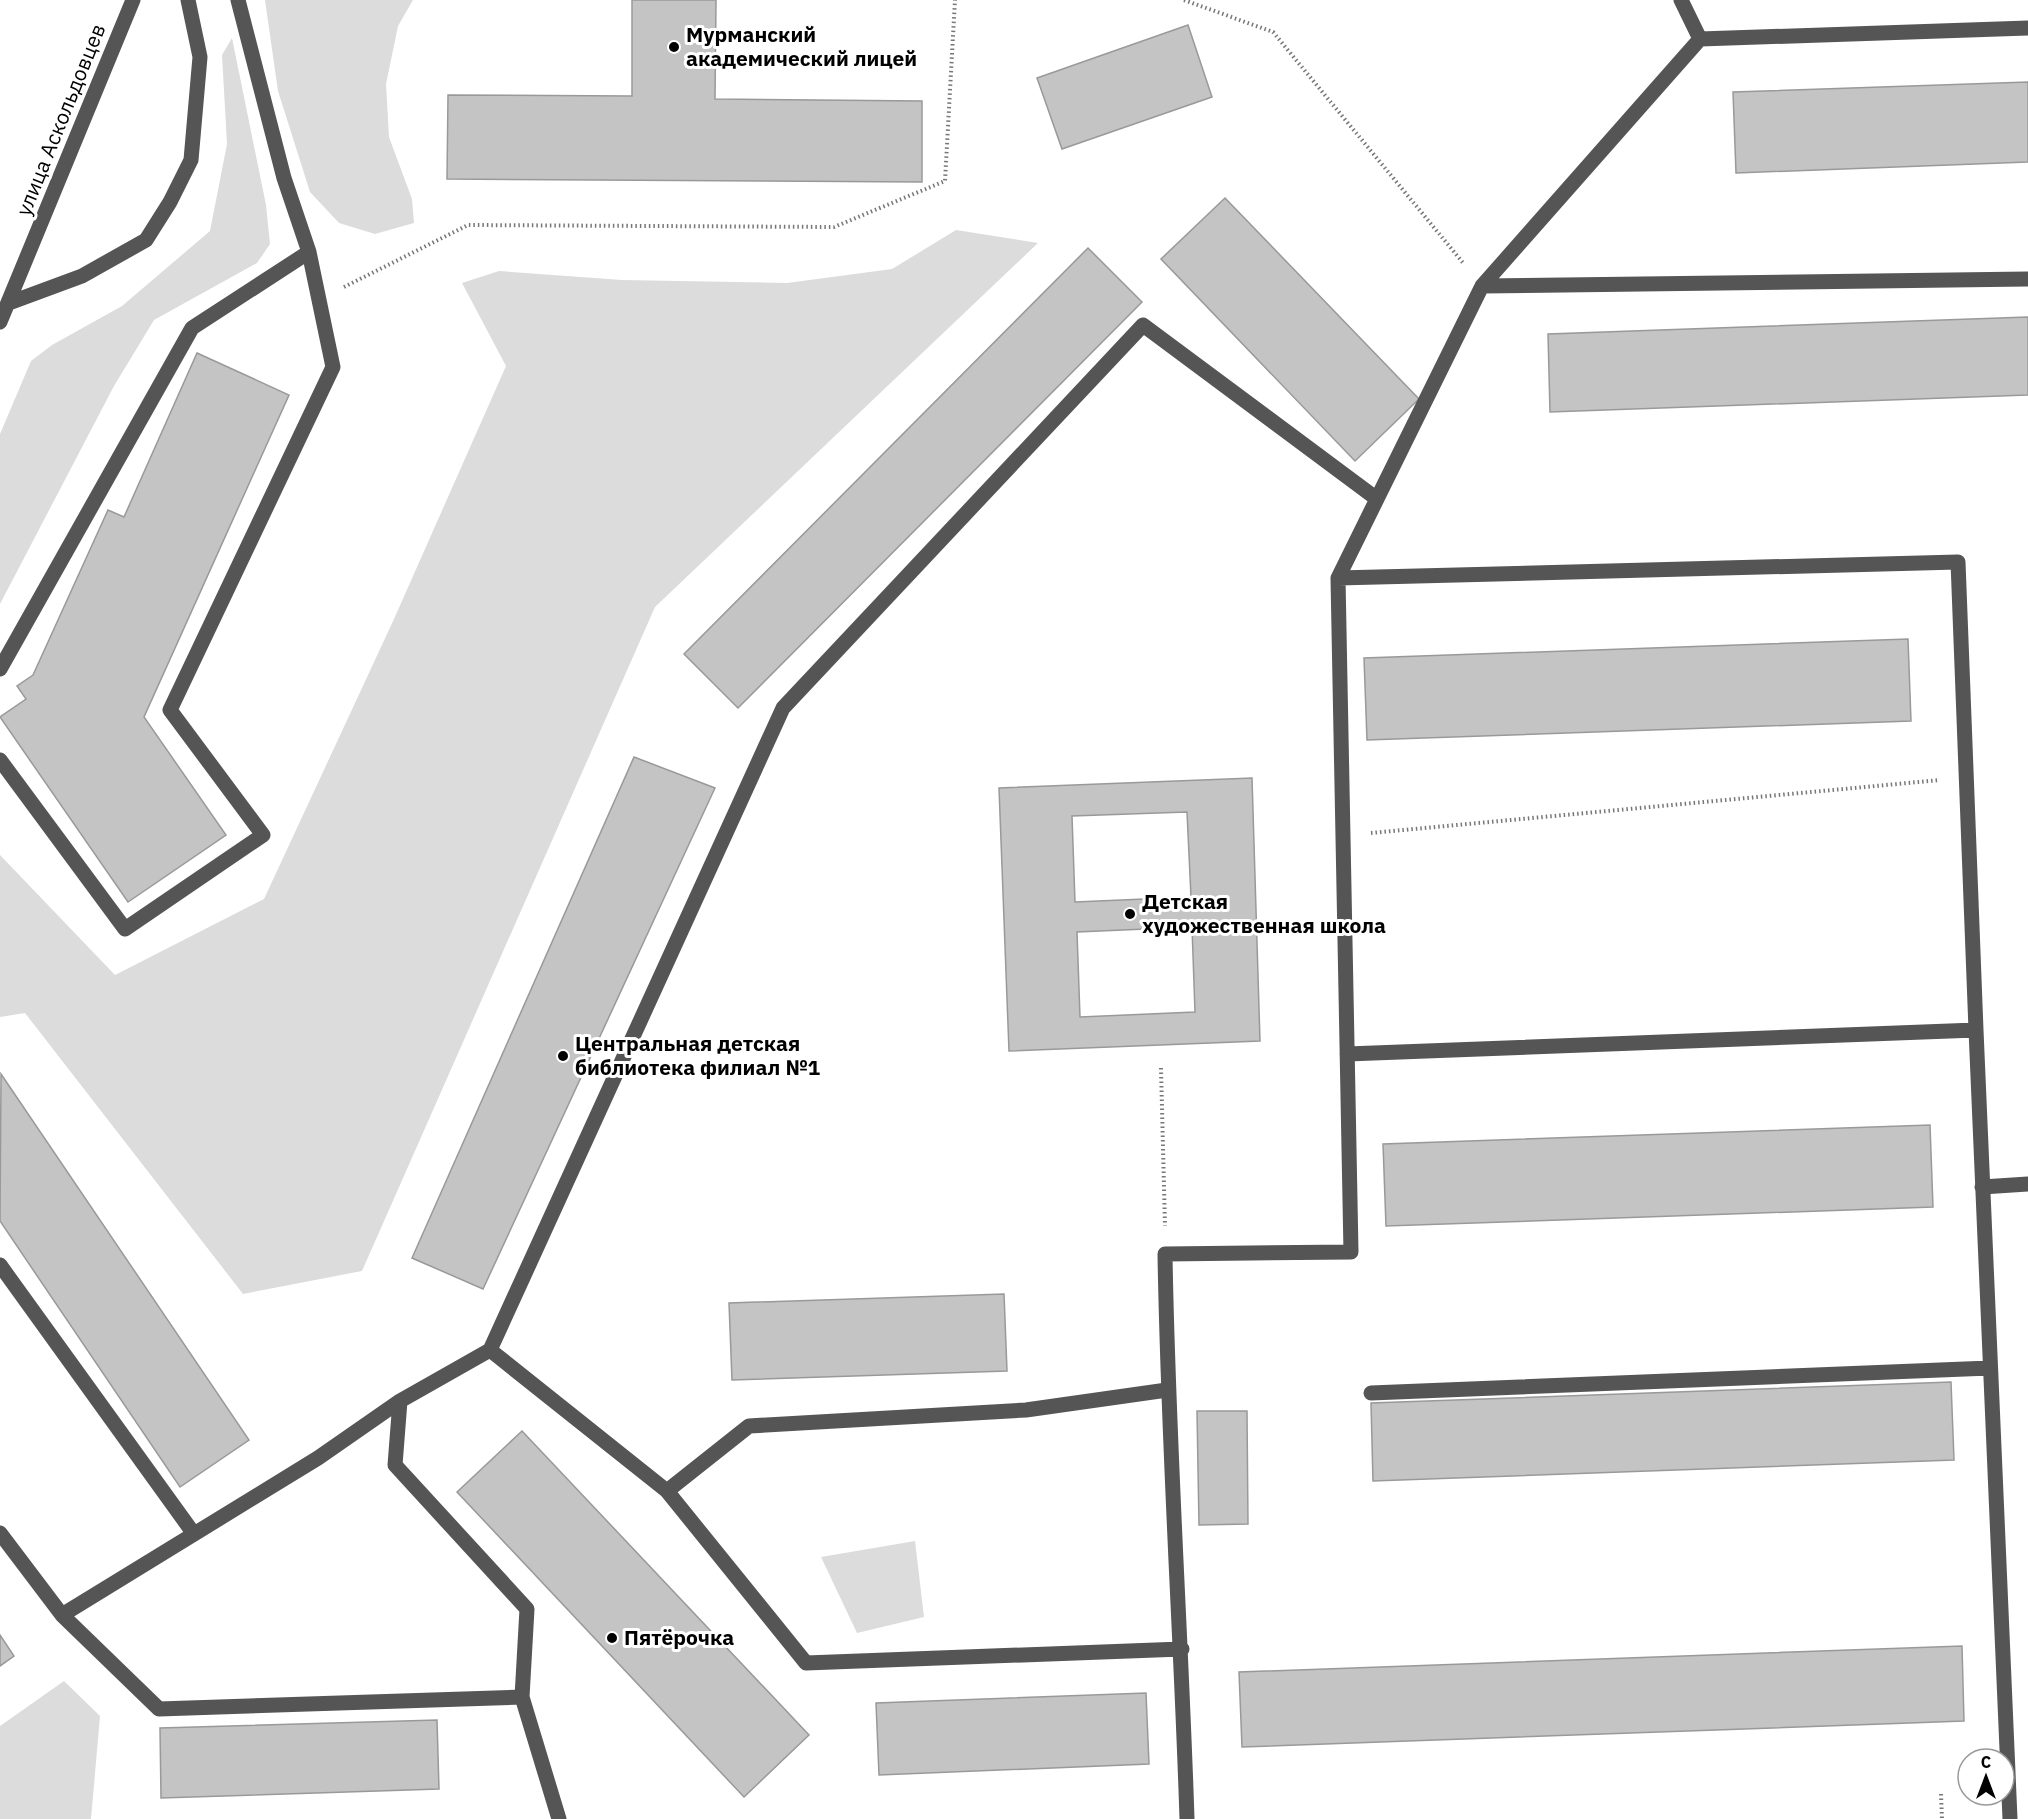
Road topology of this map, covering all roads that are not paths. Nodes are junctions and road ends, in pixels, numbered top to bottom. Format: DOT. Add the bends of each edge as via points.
graph roads {
  1 [pos="133,0"];
  2 [pos="188,0"];
  3 [pos="238,0"];
  4 [pos="1681,0"];
  5 [pos="2028,28"];
  6 [pos="1700,39"];
  7 [pos="309,252"];
  8 [pos="2028,279"];
  9 [pos="1482,286"];
  10 [pos="9,303"];
  11 [pos="0,322"];
  12 [pos="1377,499"];
  13 [pos="1338,578"];
  14 [pos="0,669"];
  15 [pos="0,760"];
  16 [pos="1976,1030"];
  17 [pos="1347,1054"];
  18 [pos="2028,1184"];
  19 [pos="1982,1187"];
  20 [pos="0,1265"];
  21 [pos="490,1350"];
  22 [pos="1990,1368"];
  23 [pos="1167,1390"];
  24 [pos="1371,1393"];
  25 [pos="400,1401"];
  26 [pos="667,1491"];
  27 [pos="0,1533"];
  28 [pos="194,1534"];
  29 [pos="62,1615"];
  30 [pos="1182,1648"];
  31 [pos="522,1697"];
  32 [pos="559,1819"];
  33 [pos="1187,1819"];
  34 [pos="2010,1819"];
  1 -- 10 [label="street, улица Аскольдовцев"];
  2 -- 10 [label="street" via="200,57 191,160 170,202 146,240 82,276"];
  3 -- 7 [label="street" via="284,178"];
  4 -- 6 [label="street"];
  5 -- 6 [label="street"];
  6 -- 9 [label="street"];
  7 -- 14 [label="street" via="192,328"];
  7 -- 15 [label="street" via="333,367 170,710 263,835 125,930"];
  8 -- 9 [label="street"];
  9 -- 12 [label="street"];
  10 -- 11 [label="street, улица Аскольдовцев"];
  12 -- 13 [label="street"];
  12 -- 21 [label="street" via="1143,325 783,708"];
  13 -- 16 [label="street" via="1958,561"];
  13 -- 17 [label="street"];
  16 -- 17 [label="street"];
  16 -- 19 [label="street"];
  17 -- 23 [label="street" via="1351,1252 1166,1254"];
  18 -- 19 [label="street"];
  19 -- 22 [label="street"];
  20 -- 28 [label="street"];
  21 -- 25 [label="street"];
  21 -- 26 [label="street"];
  22 -- 24 [label="street"];
  22 -- 34 [label="street"];
  23 -- 26 [label="street" via="1026,1410 749,1426"];
  23 -- 30 [label="street"];
  25 -- 28 [label="street" via="318,1458"];
  25 -- 31 [label="street" via="395,1465 527,1609"];
  26 -- 30 [label="street" via="806,1663"];
  27 -- 29 [label="street"];
  28 -- 29 [label="street"];
  29 -- 31 [label="street" via="159,1709"];
  30 -- 33 [label="street"];
  31 -- 32 [label="street"];
}
